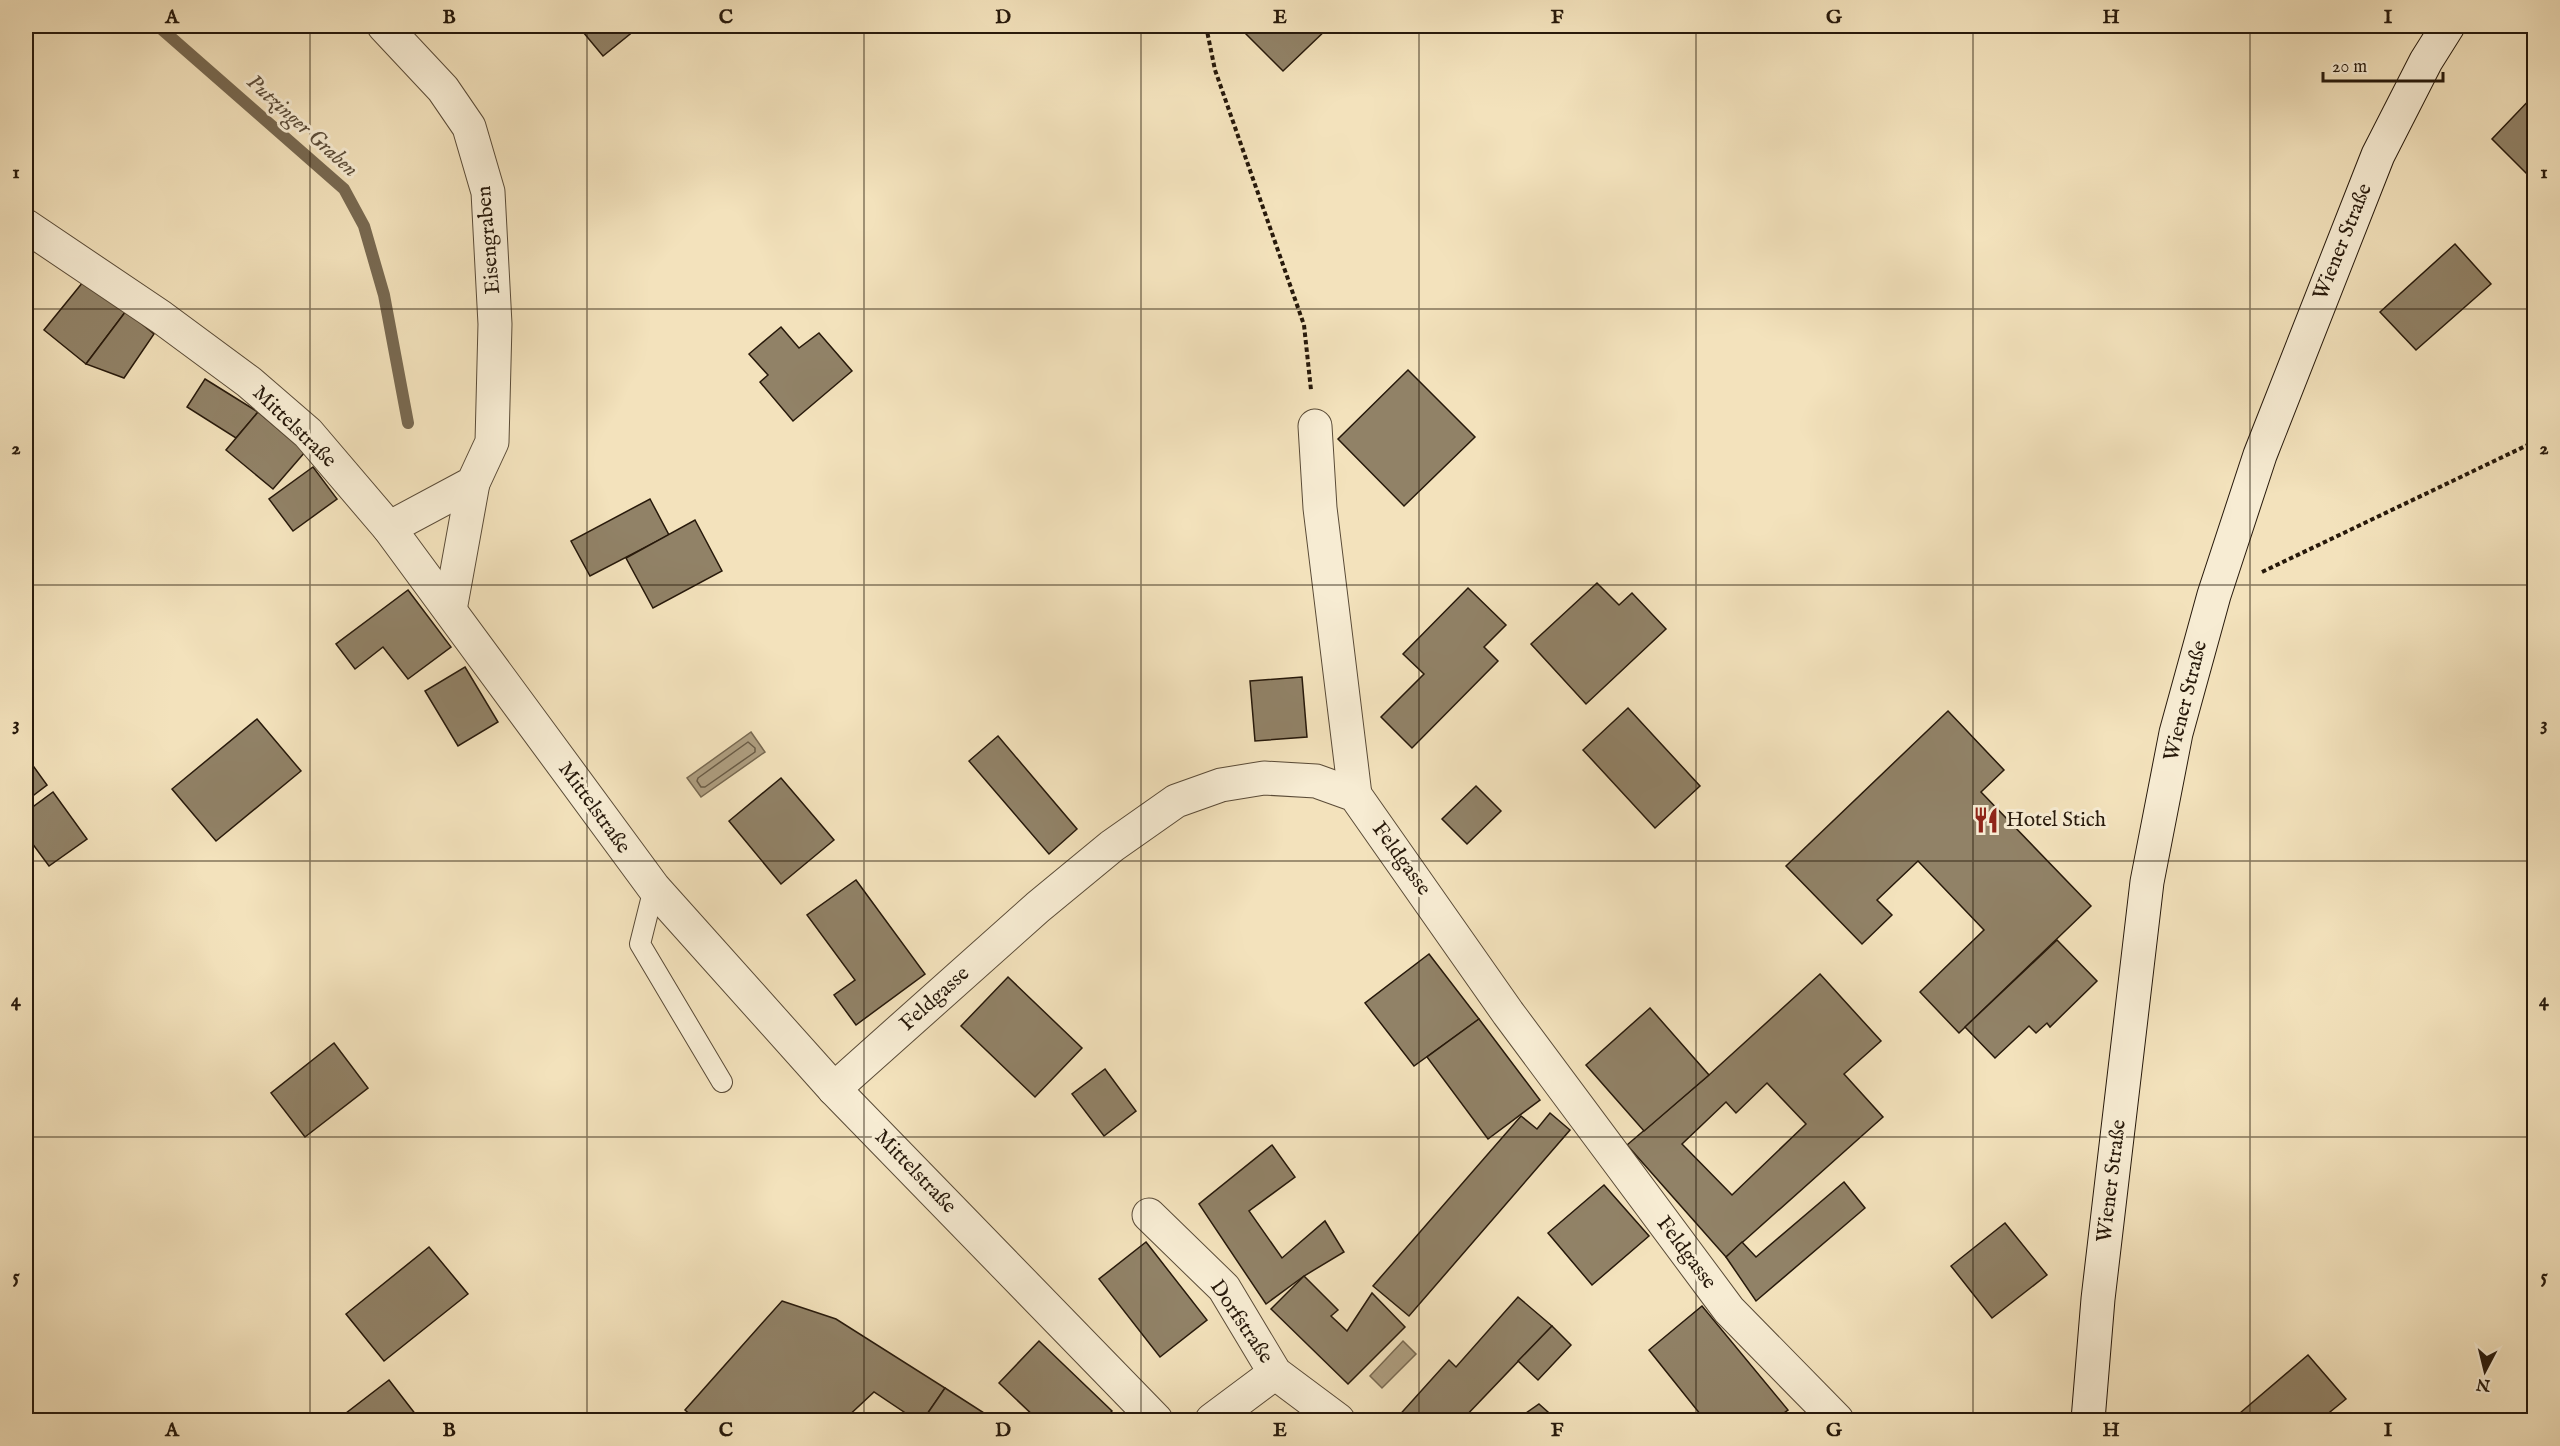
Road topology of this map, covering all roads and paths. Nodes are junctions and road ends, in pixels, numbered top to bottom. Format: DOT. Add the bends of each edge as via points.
graph roads {
  1 [pos="384,26"];
  2 [pos="1206,26"];
  3 [pos="2448,26"];
  4 [pos="26,226"];
  5 [pos="1315,426"];
  6 [pos="2535,442"];
  7 [pos="473,483"];
  8 [pos="389,528"];
  9 [pos="2214,595"];
  10 [pos="450,610"];
  11 [pos="1355,795"];
  12 [pos="654,888"];
  13 [pos="722,1082"];
  14 [pos="834,1089"];
  15 [pos="1149,1215"];
  16 [pos="1275,1373"];
  17 [pos="1149,1418"];
  18 [pos="1212,1420"];
  19 [pos="1338,1420"];
  20 [pos="1837,1420"];
  21 [pos="2088,1420"];
  1 -- 7 [label="street, Eisengraben" via="443,89 469,127 488,192 495,324 492,442"];
  2 -- 5 [label="path" via="1215,70 1304,325"];
  3 -- 9 [label="street, Wiener Straße" via="2401,108 2360,198 2260,455"];
  4 -- 8 [label="street, Mittelstraße" via="249,382 308,433"];
  5 -- 11 [label="street" via="1320,508"];
  6 -- 9 [label="path"];
  7 -- 8 [label="street"];
  7 -- 10 [label="street, Eisengraben"];
  8 -- 10 [label="street, Mittelstraße"];
  9 -- 21 [label="street, Wiener Straße" via="2176,733 2147,882 2098,1299"];
  10 -- 12 [label="street, Mittelstraße"];
  11 -- 14 [label="street, Feldgasse" via="1316,781 1264,778 1221,785 1176,801 1112,846 1038,907"];
  11 -- 20 [label="street, Feldgasse" via="1508,1013 1729,1310"];
  12 -- 13 [label="lane" via="640,944"];
  12 -- 14 [label="street, Mittelstraße"];
  14 -- 17 [label="street, Mittelstraße"];
  15 -- 16 [label="street, Dorfstraße" via="1224,1288"];
  16 -- 18 [label="street"];
  16 -- 19 [label="street, Dorfstraße"];
}
